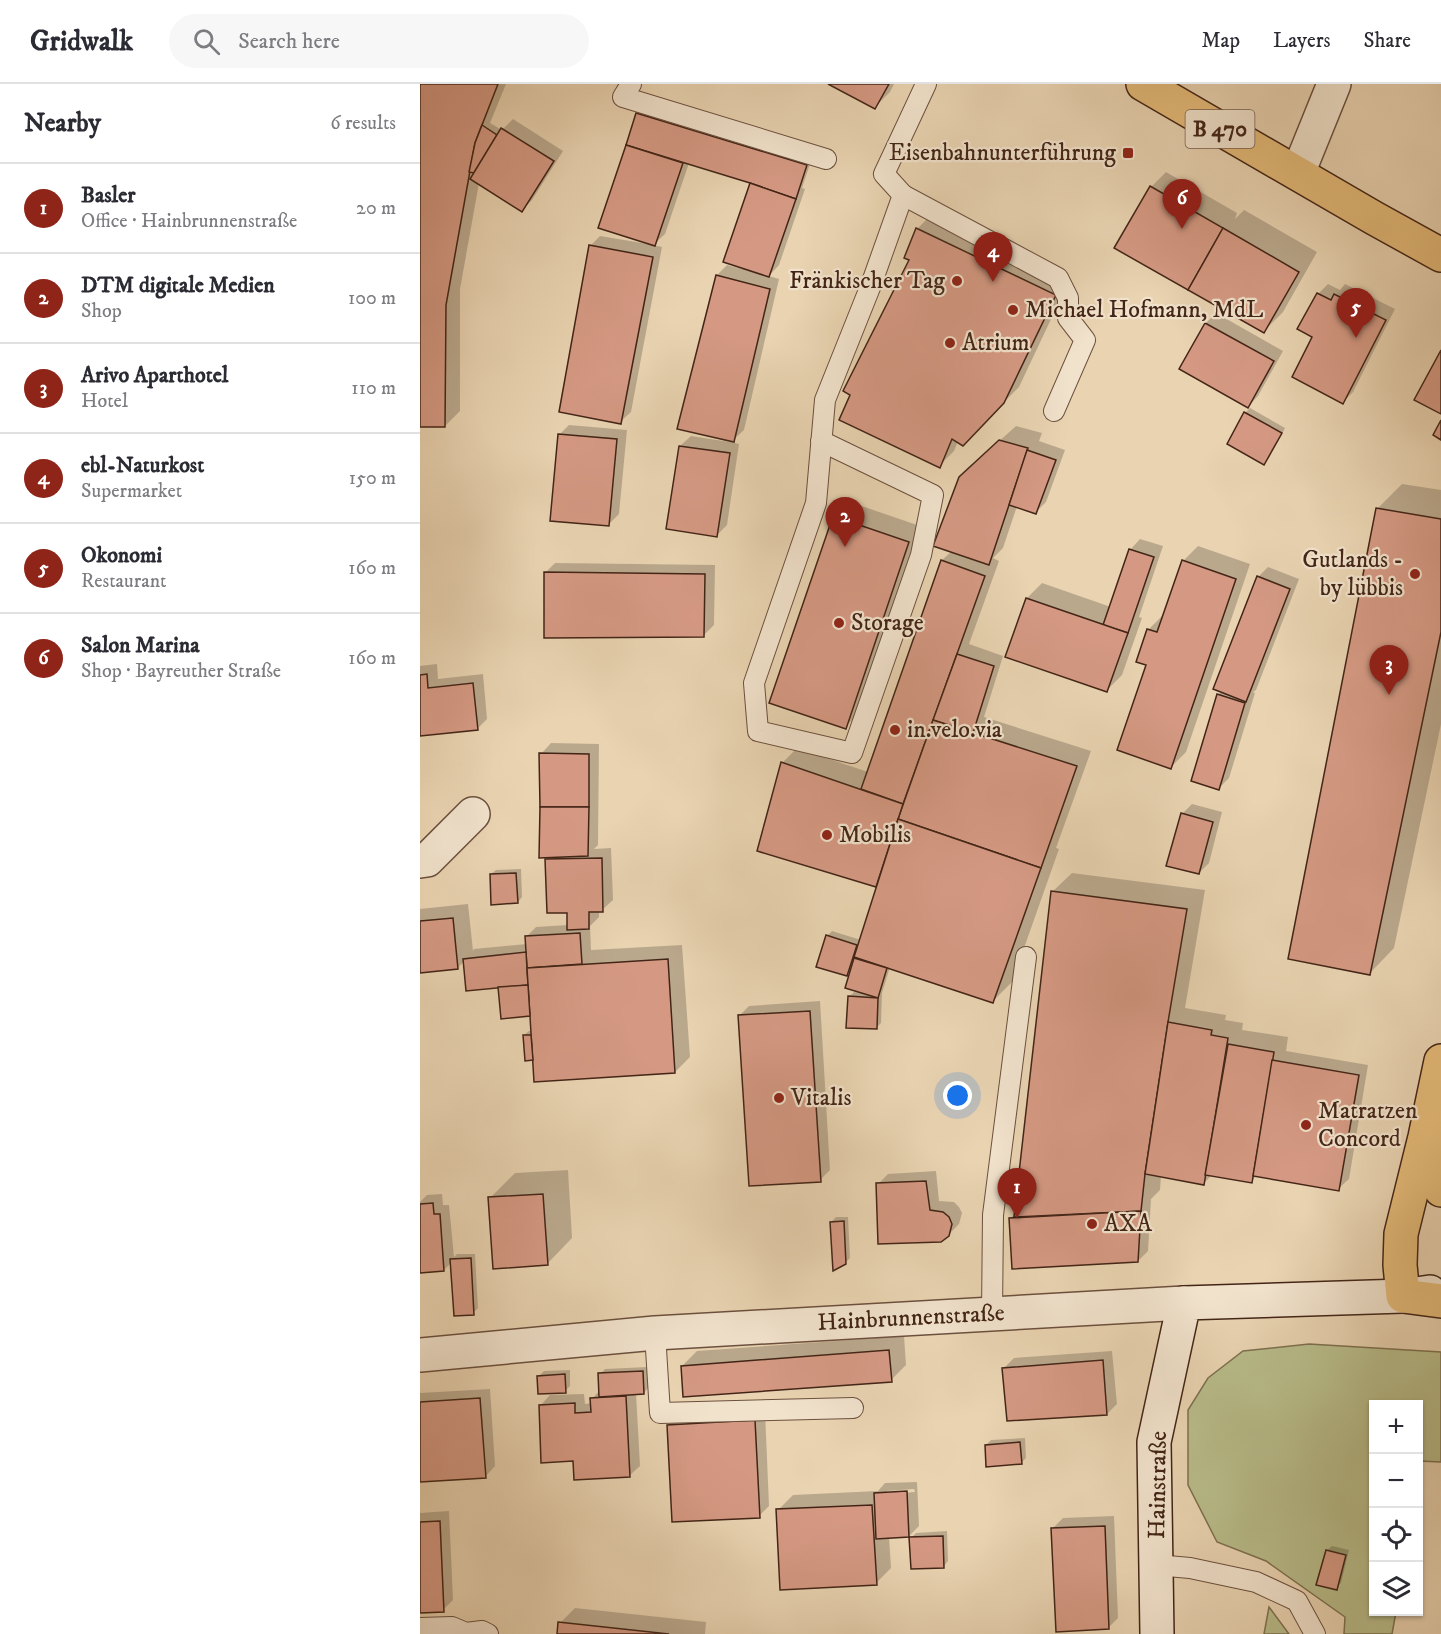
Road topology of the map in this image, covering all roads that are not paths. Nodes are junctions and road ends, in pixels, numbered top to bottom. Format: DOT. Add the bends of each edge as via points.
graph roads {
  1 [pos="631,84"];
  2 [pos="926,84"];
  3 [pos="1143,84"];
  4 [pos="1334,84"];
  5 [pos="826,159"];
  6 [pos="1298,173"];
  7 [pos="903,195"];
  8 [pos="1441,255"];
  9 [pos="1054,411"];
  10 [pos="821,441"];
  11 [pos="473,814"];
  12 [pos="420,861"];
  13 [pos="1026,957"];
  14 [pos="1441,1061"];
  15 [pos="1425,1137"];
  16 [pos="1441,1190"];
  17 [pos="1441,1291"];
  18 [pos="1402,1296"];
  19 [pos="1441,1301"];
  20 [pos="1184,1303"];
  21 [pos="992,1313"];
  22 [pos="655,1333"];
  23 [pos="420,1355"];
  24 [pos="853,1408"];
  25 [pos="1156,1565"];
  26 [pos="420,1628"];
  27 [pos="488,1634"];
  28 [pos="1157,1634"];
  29 [pos="1315,1634"];
  1 -- 5 [label="lane" via="623,97"];
  2 -- 7 [label="lane" via="884,174"];
  3 -- 6 [label="main road, B 470"];
  4 -- 6 [label="street"];
  6 -- 8 [label="main road, B 470"];
  7 -- 9 [label="lane" via="1058,278 1068,298 1068,318 1085,340"];
  7 -- 10 [label="lane" via="825,400"];
  10 -- 10 [label="lane" via="816,503 754,683 758,731 852,753 921,555 933,495"];
  11 -- 12 [label="street" via="427,860"];
  13 -- 21 [label="lane" via="993,1215"];
  14 -- 15 [label="main road"];
  15 -- 16 [label="main road"];
  15 -- 18 [label="main road" via="1401,1234"];
  17 -- 18 [label="street, Hainbrunnenstraße"];
  18 -- 19 [label="main road"];
  18 -- 20 [label="street, Hainbrunnenstraße"];
  20 -- 21 [label="street, Hainbrunnenstraße"];
  20 -- 25 [label="street, Hainstraße" via="1154,1442"];
  21 -- 22 [label="street, Hainbrunnenstraße"];
  22 -- 23 [label="street, Hainbrunnenstraße"];
  22 -- 24 [label="lane" via="660,1413"];
  25 -- 28 [label="street, Hainstraße"];
  25 -- 29 [label="lane" via="1256,1582 1297,1601"];
  26 -- 27 [label="lane" via="452,1626 466,1633"];
}
